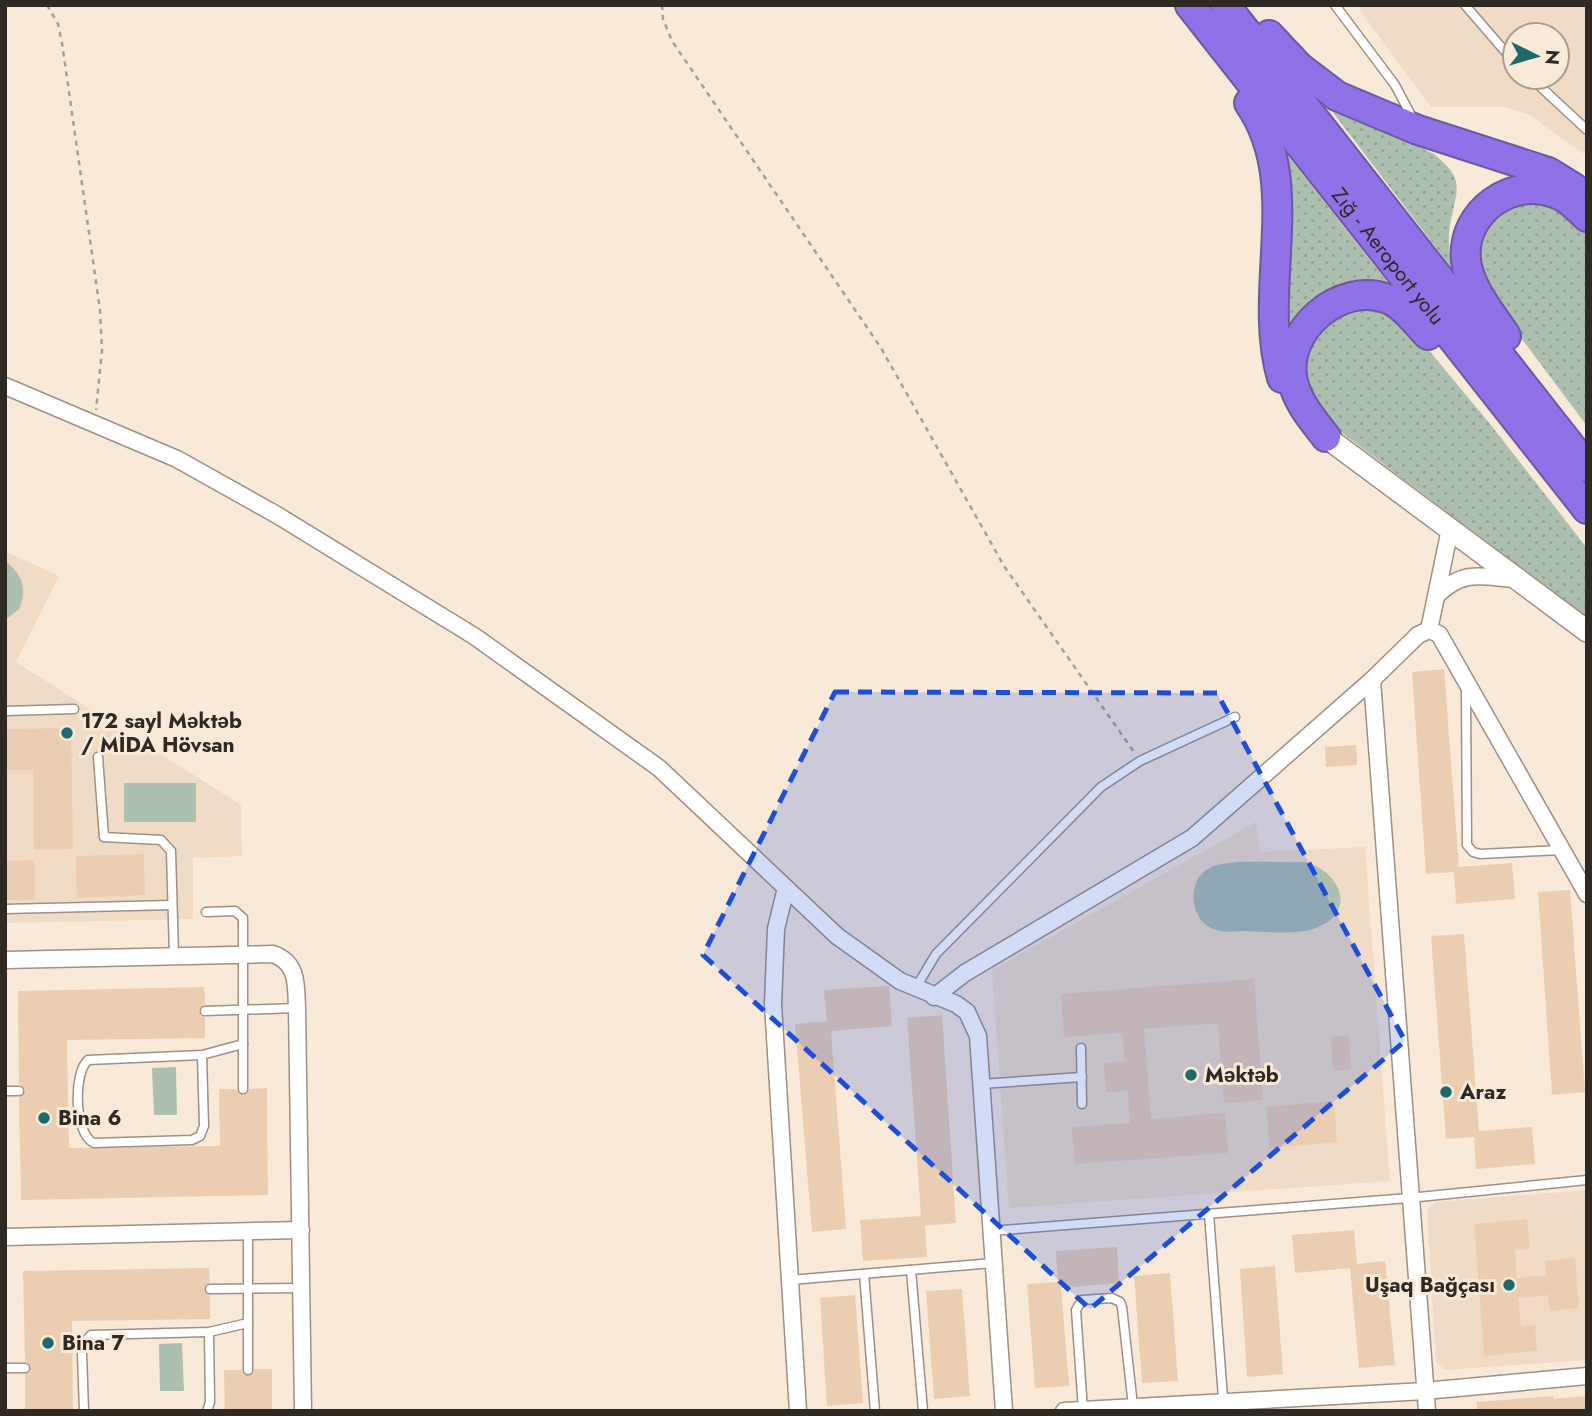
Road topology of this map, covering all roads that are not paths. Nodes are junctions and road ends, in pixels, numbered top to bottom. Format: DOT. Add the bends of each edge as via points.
graph roads {
  1 [pos="1183,5"];
  2 [pos="1190,5"];
  3 [pos="1225,5"];
  4 [pos="1240,5"];
  5 [pos="1335,5"];
  6 [pos="1465,5"];
  7 [pos="1501,47"];
  8 [pos="1545,91"];
  9 [pos="1418,130"];
  10 [pos="1587,130"];
  11 [pos="1587,204"];
  12 [pos="1587,217"];
  13 [pos="5,386"];
  14 [pos="1326,437"];
  15 [pos="1587,464"];
  16 [pos="1585,507"];
  17 [pos="1450,529"];
  18 [pos="1517,579"];
  19 [pos="1437,594"];
  20 [pos="1429,630"];
  21 [pos="1587,631"];
  22 [pos="1372,680"];
  23 [pos="1466,682"];
  24 [pos="74,709"];
  25 [pos="6,710"];
  26 [pos="1235,717"];
  27 [pos="98,757"];
  28 [pos="1562,850"];
  29 [pos="786,888"];
  30 [pos="1587,894"];
  31 [pos="173,905"];
  32 [pos="5,909"];
  33 [pos="206,912"];
  34 [pos="243,955"];
  35 [pos="174,956"];
  36 [pos="5,960"];
  37 [pos="915,990"];
  38 [pos="934,997"];
  39 [pos="297,1008"];
  40 [pos="244,1010"];
  41 [pos="205,1011"];
  42 [pos="243,1044"];
  43 [pos="1081,1048"];
  44 [pos="202,1055"];
  45 [pos="1082,1077"];
  46 [pos="981,1084"];
  47 [pos="79,1088"];
  48 [pos="67,1089"];
  49 [pos="243,1089"];
  50 [pos="5,1091"];
  51 [pos="19,1091"];
  52 [pos="1083,1104"];
  53 [pos="1587,1180"];
  54 [pos="1409,1198"];
  55 [pos="1209,1214"];
  56 [pos="301,1230"];
  57 [pos="248,1231"];
  58 [pos="991,1231"];
  59 [pos="5,1237"];
  60 [pos="993,1263"];
  61 [pos="911,1270"];
  62 [pos="864,1274"];
  63 [pos="790,1280"];
  64 [pos="249,1288"];
  65 [pos="301,1288"];
  66 [pos="210,1289"];
  67 [pos="248,1323"];
  68 [pos="209,1332"];
  69 [pos="25,1367"];
  70 [pos="5,1368"];
  71 [pos="248,1370"];
  72 [pos="1587,1376"];
  73 [pos="1425,1391"];
  74 [pos="1133,1406"];
  75 [pos="1224,1406"];
  76 [pos="1083,1409"];
  77 [pos="84,1411"];
  78 [pos="206,1411"];
  79 [pos="303,1411"];
  80 [pos="798,1411"];
  81 [pos="875,1411"];
  82 [pos="923,1411"];
  83 [pos="1004,1411"];
  84 [pos="1064,1411"];
  85 [pos="1427,1411"];
  1 -- 14 [label="highway" via="1259,117 1270,142 1277,181 1274,303 1281,374 1298,410"];
  2 -- 16 [label="highway, Zığ - Aeroport yolu"];
  3 -- 15 [label="highway, Zığ - Aeroport yolu"];
  4 -- 9 [label="highway" via="1320,85 1352,104"];
  5 -- 9 [label="lane" via="1395,85"];
  6 -- 7 [label="lane"];
  8 -- 10 [label="lane"];
  9 -- 11 [label="highway" via="1548,172 1564,180"];
  12 -- 15 [label="highway" via="1559,194 1530,188 1515,191 1488,204 1478,216 1466,257 1476,289"];
  13 -- 29 [label="street" via="177,459 474,636 659,768"];
  14 -- 16 [label="highway" via="1293,380 1296,345 1329,306 1344,298 1373,295 1390,299"];
  14 -- 17 [label="street"];
  17 -- 18 [label="street"];
  17 -- 19 [label="street"];
  18 -- 19 [label="street" via="1463,577"];
  18 -- 21 [label="street"];
  19 -- 20 [label="street"];
  20 -- 22 [label="street"];
  20 -- 23 [label="street" via="1439,634"];
  22 -- 38 [label="street" via="1192,838 965,973"];
  22 -- 54 [label="street"];
  23 -- 28 [label="street"];
  23 -- 28 [label="lane" via="1468,845 1480,854"];
  24 -- 25 [label="lane"];
  26 -- 37 [label="lane" via="1140,761 1101,787 936,954"];
  27 -- 31 [label="lane" via="104,837 167,844"];
  28 -- 30 [label="street"];
  29 -- 37 [label="street" via="837,936"];
  29 -- 63 [label="street" via="776,929 773,1004"];
  31 -- 32 [label="lane"];
  31 -- 35 [label="lane"];
  33 -- 34 [label="lane" via="240,914"];
  34 -- 35 [label="street"];
  34 -- 39 [label="street" via="285,958 296,978"];
  34 -- 40 [label="lane"];
  35 -- 36 [label="street"];
  37 -- 38 [label="street"];
  38 -- 46 [label="street" via="956,1004 974,1023"];
  39 -- 40 [label="lane"];
  39 -- 56 [label="street"];
  40 -- 41 [label="lane"];
  40 -- 42 [label="lane"];
  42 -- 44 [label="lane"];
  42 -- 49 [label="lane"];
  43 -- 45 [label="lane"];
  44 -- 47 [label="lane" via="88,1060 81,1065"];
  44 -- 47 [label="lane" via="204,1126 192,1140 94,1143 80,1127"];
  45 -- 46 [label="lane"];
  45 -- 52 [label="lane"];
  46 -- 58 [label="street"];
  47 -- 48 [label="lane"];
  50 -- 51 [label="lane"];
  53 -- 54 [label="lane"];
  54 -- 55 [label="lane"];
  54 -- 73 [label="street"];
  55 -- 58 [label="lane"];
  55 -- 75 [label="lane"];
  56 -- 57 [label="street"];
  56 -- 65 [label="street"];
  57 -- 59 [label="street"];
  57 -- 64 [label="lane"];
  58 -- 60 [label="street"];
  60 -- 61 [label="lane"];
  60 -- 83 [label="street"];
  61 -- 62 [label="lane"];
  61 -- 82 [label="lane"];
  62 -- 63 [label="lane"];
  62 -- 81 [label="lane"];
  63 -- 80 [label="street"];
  64 -- 65 [label="lane"];
  64 -- 66 [label="lane"];
  64 -- 67 [label="lane"];
  65 -- 79 [label="street"];
  67 -- 68 [label="lane"];
  67 -- 71 [label="lane"];
  68 -- 77 [label="lane" via="90,1335 77,1365"];
  68 -- 78 [label="lane" via="211,1402"];
  69 -- 70 [label="lane"];
  72 -- 73 [label="street"];
  73 -- 75 [label="street"];
  73 -- 85 [label="street"];
  74 -- 75 [label="street"];
  74 -- 76 [label="street"];
  74 -- 76 [label="lane" via="1122,1307 1112,1298 1082,1300 1076,1310"];
  76 -- 84 [label="street"];
}
